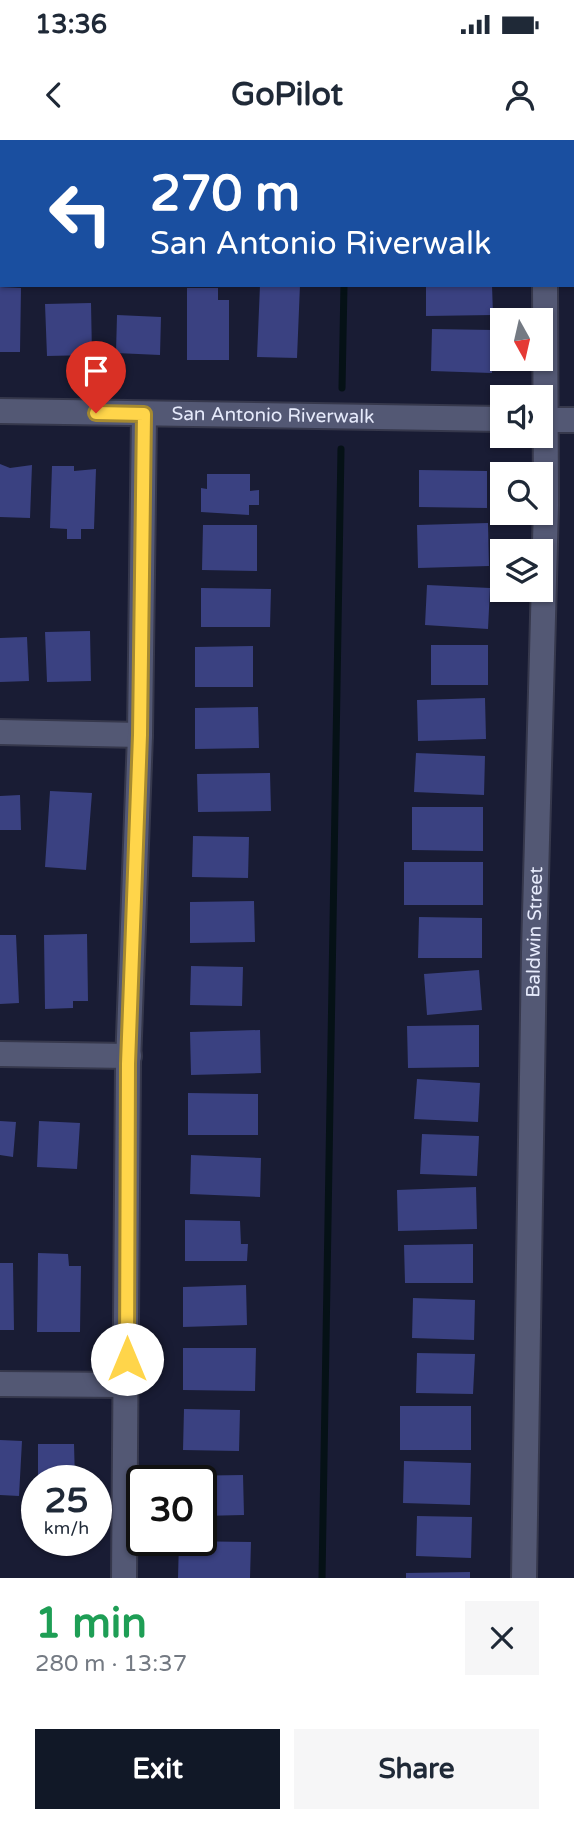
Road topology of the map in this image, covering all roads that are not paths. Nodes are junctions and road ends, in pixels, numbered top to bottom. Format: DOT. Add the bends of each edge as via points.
graph roads {
  1 [pos="545,287"];
  2 [pos="544,385"];
  3 [pos="0,411"];
  4 [pos="144,414"];
  5 [pos="490,419"];
  6 [pos="553,420"];
  7 [pos="574,420"];
  8 [pos="543,448"];
  9 [pos="0,732"];
  10 [pos="140,735"];
  11 [pos="0,1054"];
  12 [pos="128,1056"];
  13 [pos="0,1384"];
  14 [pos="126,1385"];
  15 [pos="124,1578"];
  16 [pos="524,1578"];
  1 -- 2 [label="street, Baldwin Street"];
  3 -- 4 [label="street, San Antonio Riverwalk"];
  4 -- 5 [label="street, San Antonio Riverwalk"];
  4 -- 10 [label="street"];
  6 -- 7 [label="street"];
  8 -- 16 [label="street, Baldwin Street"];
  9 -- 10 [label="street"];
  10 -- 12 [label="street"];
  11 -- 12 [label="street"];
  12 -- 14 [label="street"];
  13 -- 14 [label="street"];
  14 -- 15 [label="street"];
}
